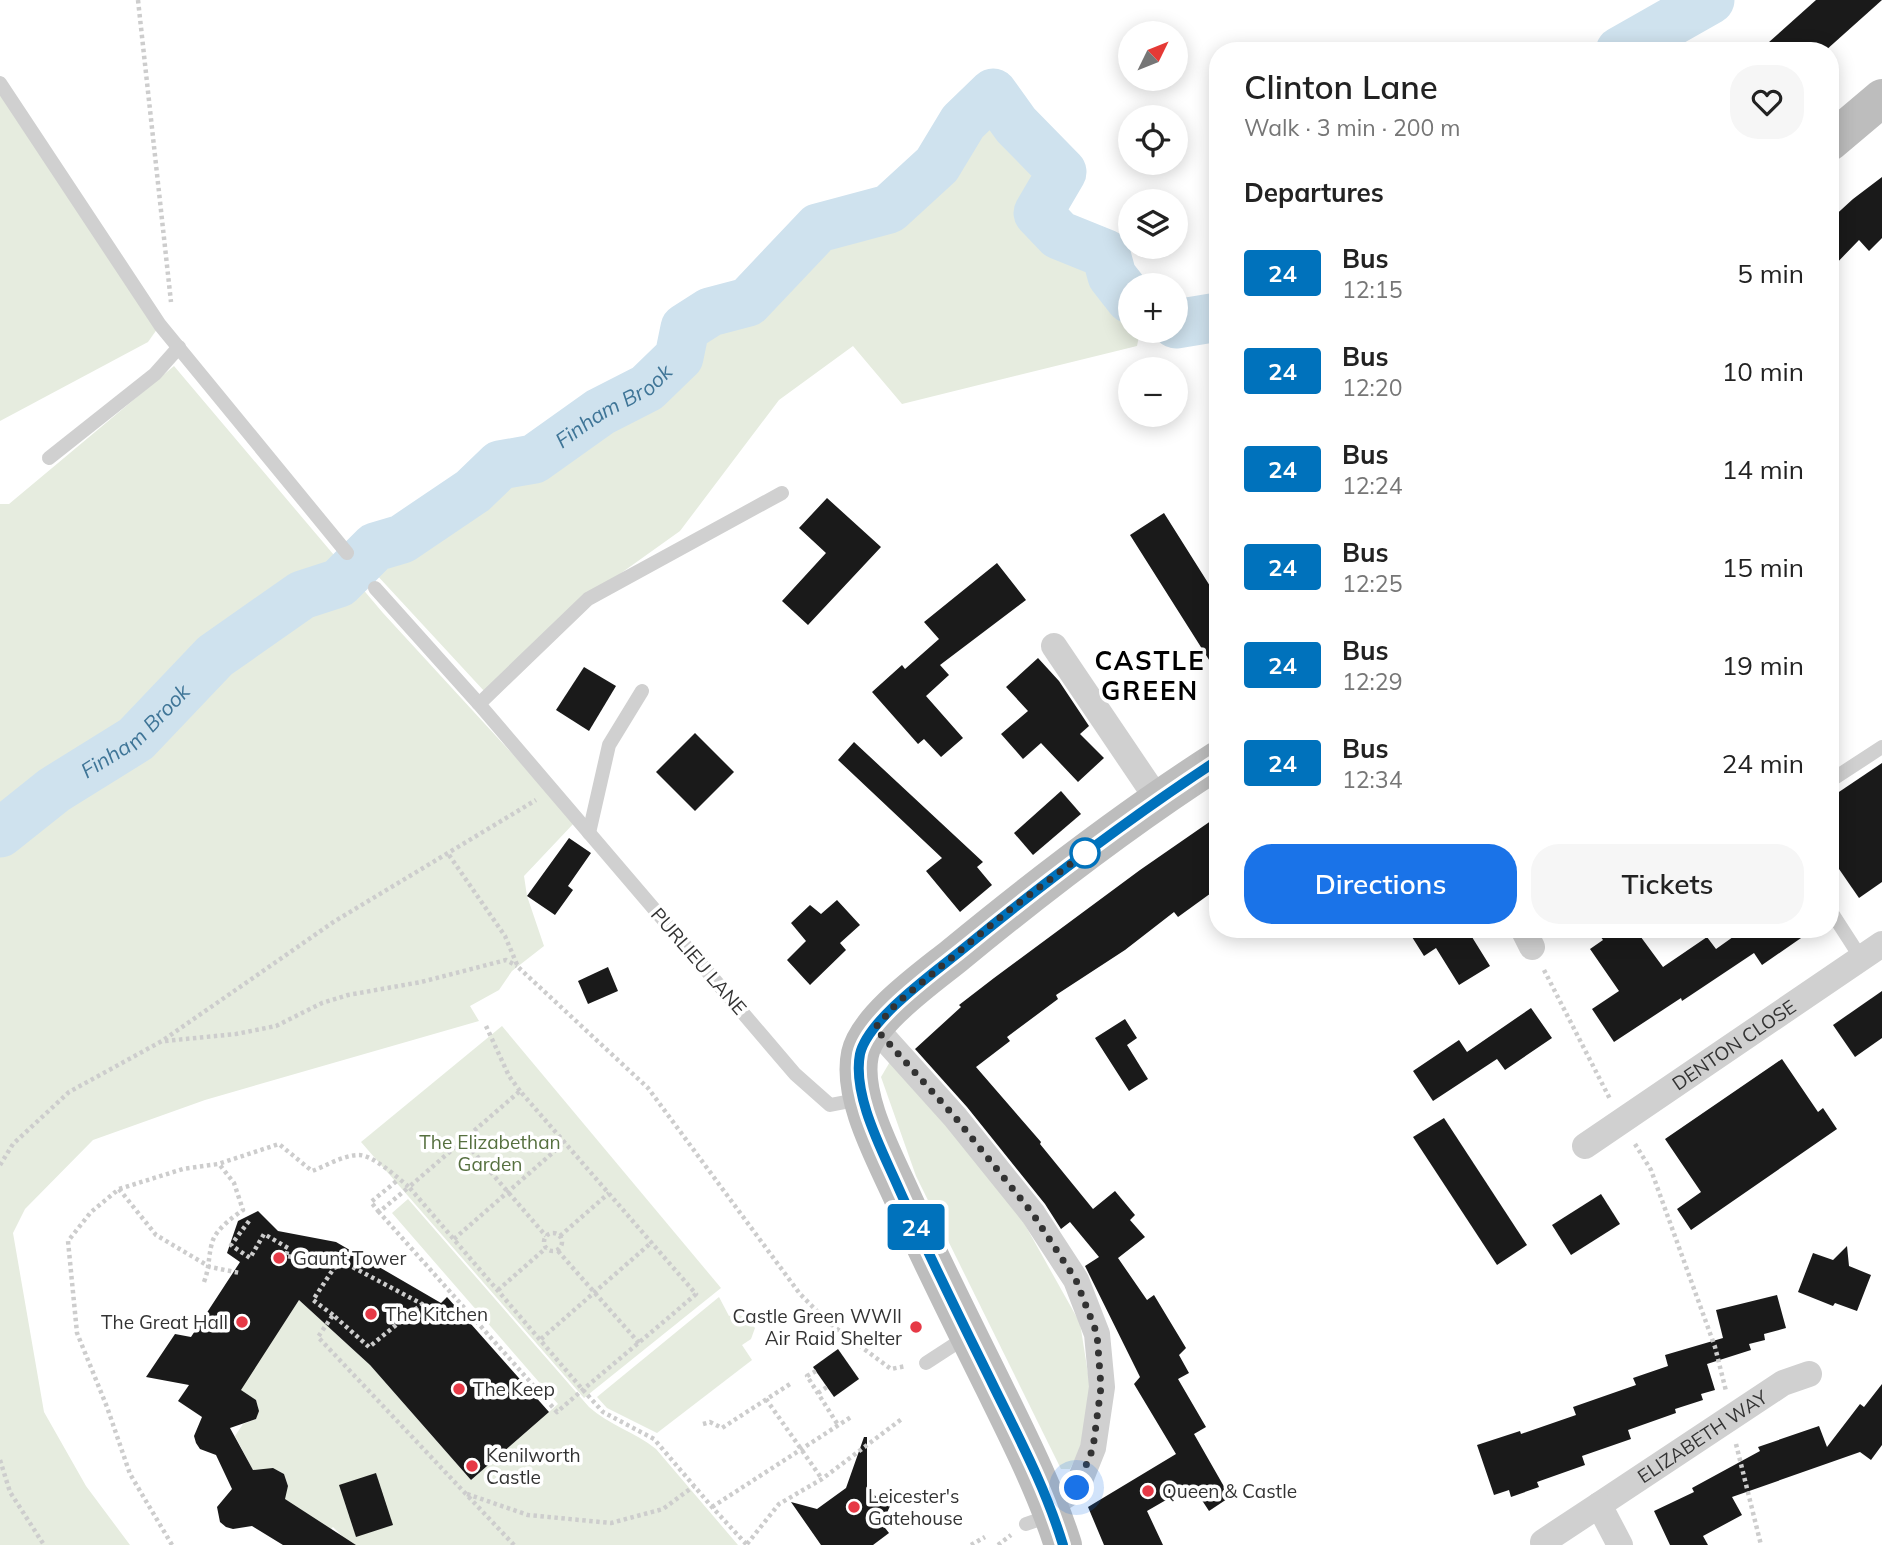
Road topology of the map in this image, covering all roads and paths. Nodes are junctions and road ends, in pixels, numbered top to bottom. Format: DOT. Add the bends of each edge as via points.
graph roads {
  1 [pos="138,0"];
  2 [pos="0,83"];
  3 [pos="1882,98"];
  4 [pos="1839,134"];
  5 [pos="160,325"];
  6 [pos="179,347"];
  7 [pos="49,458"];
  8 [pos="782,493"];
  9 [pos="347,552"];
  10 [pos="375,588"];
  11 [pos="1054,646"];
  12 [pos="642,691"];
  13 [pos="479,704"];
  14 [pos="1882,747"];
  15 [pos="1209,766"];
  16 [pos="1839,775"];
  17 [pos="550,788"];
  18 [pos="1157,800"];
  19 [pos="589,833"];
  20 [pos="449,855"];
  21 [pos="1839,919"];
  22 [pos="1528,938"];
  23 [pos="1872,951"];
  24 [pos="518,967"];
  25 [pos="486,1026"];
  26 [pos="875,1028"];
  27 [pos="162,1041"];
  28 [pos="520,1091"];
  29 [pos="863,1099"];
  30 [pos="1621,1120"];
  31 [pos="463,1140"];
  32 [pos="565,1142"];
  33 [pos="1585,1146"];
  34 [pos="219,1164"];
  35 [pos="0,1165"];
  36 [pos="399,1179"];
  37 [pos="409,1187"];
  38 [pos="119,1189"];
  39 [pos="508,1193"];
  40 [pos="609,1193"];
  41 [pos="379,1212"];
  42 [pos="249,1221"];
  43 [pos="546,1236"];
  44 [pos="560,1236"];
  45 [pos="454,1239"];
  46 [pos="652,1242"];
  47 [pos="546,1248"];
  48 [pos="558,1251"];
  49 [pos="210,1267"];
  50 [pos="334,1268"];
  51 [pos="240,1273"];
  52 [pos="204,1282"];
  53 [pos="498,1290"];
  54 [pos="594,1292"];
  55 [pos="333,1315"];
  56 [pos="968,1335"];
  57 [pos="541,1339"];
  58 [pos="639,1343"];
  59 [pos="926,1363"];
  60 [pos="816,1371"];
  61 [pos="1808,1374"];
  62 [pos="790,1384"];
  63 [pos="827,1387"];
  64 [pos="583,1390"];
  65 [pos="818,1393"];
  66 [pos="766,1399"];
  67 [pos="852,1417"];
  68 [pos="903,1418"];
  69 [pos="1730,1419"];
  70 [pos="703,1424"];
  71 [pos="838,1425"];
  72 [pos="801,1449"];
  73 [pos="0,1460"];
  74 [pos="822,1479"];
  75 [pos="694,1486"];
  76 [pos="466,1494"];
  77 [pos="1599,1504"];
  78 [pos="712,1507"];
  79 [pos="1048,1522"];
  80 [pos="985,1537"];
  81 [pos="1543,1542"];
  82 [pos="747,1544"];
  83 [pos="44,1545"];
  84 [pos="172,1545"];
  85 [pos="514,1545"];
  86 [pos="971,1545"];
  87 [pos="1620,1545"];
  88 [pos="1761,1545"];
  1 -- 5 [label="path" via="172,309"];
  2 -- 5 [label="lane"];
  3 -- 4 [label="main road"];
  5 -- 6 [label="lane"];
  6 -- 7 [label="lane" via="155,374"];
  6 -- 9 [label="lane"];
  8 -- 13 [label="lane" via="588,599"];
  10 -- 13 [label="lane, PURLIEU LANE"];
  11 -- 18 [label="street"];
  12 -- 19 [label="lane" via="609,745"];
  13 -- 17 [label="lane, PURLIEU LANE"];
  14 -- 16 [label="lane"];
  15 -- 18 [label="main road"];
  17 -- 19 [label="lane, PURLIEU LANE"];
  17 -- 20 [label="path" via="533,804"];
  18 -- 26 [label="main road" via="1008,911 897,1003"];
  19 -- 29 [label="lane, PURLIEU LANE" via="795,1074 830,1105"];
  20 -- 24 [label="path" via="505,936"];
  20 -- 27 [label="path" via="335,921"];
  21 -- 23 [label="lane"];
  22 -- 30 [label="path"];
  23 -- 30 [label="street, DENTON CLOSE"];
  24 -- 27 [label="path" via="506,960 348,995 276,1026"];
  24 -- 59 [label="path" via="648,1088 800,1294 829,1323 891,1368"];
  25 -- 28 [label="path"];
  26 -- 29 [label="main road" via="861,1051 858,1070"];
  26 -- 79 [label="street" via="1033,1214 1076,1280 1097,1334 1101,1387 1093,1448 1077,1488"];
  27 -- 35 [label="path" via="69,1092 13,1144"];
  28 -- 31 [label="path"];
  28 -- 32 [label="path"];
  29 -- 56 [label="main road" via="920,1237"];
  30 -- 33 [label="street, DENTON CLOSE"];
  30 -- 69 [label="path" via="1651,1170 1715,1346"];
  31 -- 37 [label="path"];
  31 -- 39 [label="path"];
  32 -- 39 [label="path"];
  32 -- 40 [label="path"];
  34 -- 36 [label="path" via="279,1144 312,1171 362,1155"];
  34 -- 38 [label="path" via="183,1169"];
  34 -- 49 [label="path" via="234,1183 243,1210 212,1240"];
  36 -- 37 [label="path"];
  36 -- 41 [label="path" via="371,1202"];
  37 -- 41 [label="path"];
  37 -- 45 [label="path"];
  38 -- 49 [label="path" via="156,1235"];
  38 -- 84 [label="path" via="91,1212 68,1241 76,1333 130,1474"];
  39 -- 43 [label="path"];
  39 -- 45 [label="path"];
  40 -- 44 [label="path"];
  40 -- 46 [label="path"];
  41 -- 64 [label="path" via="557,1412"];
  42 -- 50 [label="path" via="231,1245 250,1258 264,1234 288,1248 286,1256"];
  43 -- 44 [label="path"];
  43 -- 47 [label="path"];
  44 -- 48 [label="path" via="563,1241"];
  45 -- 53 [label="path"];
  46 -- 54 [label="path"];
  46 -- 58 [label="path" via="696,1294"];
  47 -- 48 [label="path"];
  47 -- 53 [label="path"];
  48 -- 54 [label="path"];
  49 -- 51 [label="path"];
  49 -- 52 [label="path"];
  50 -- 55 [label="path" via="313,1300"];
  50 -- 55 [label="path" via="345,1263 422,1304 369,1347"];
  53 -- 57 [label="path"];
  54 -- 57 [label="path"];
  54 -- 58 [label="path"];
  55 -- 76 [label="path" via="318,1338"];
  56 -- 59 [label="lane"];
  56 -- 79 [label="main road" via="1039,1479"];
  57 -- 64 [label="path"];
  58 -- 64 [label="path"];
  60 -- 65 [label="path" via="807,1376"];
  61 -- 69 [label="street, ELIZABETH WAY" via="1783,1383"];
  62 -- 66 [label="path"];
  63 -- 65 [label="path"];
  64 -- 75 [label="path" via="603,1412 654,1439"];
  65 -- 71 [label="path"];
  66 -- 70 [label="path" via="722,1428"];
  66 -- 72 [label="path"];
  67 -- 71 [label="path"];
  68 -- 74 [label="path"];
  69 -- 77 [label="street, ELIZABETH WAY"];
  69 -- 88 [label="path"];
  71 -- 72 [label="path"];
  72 -- 74 [label="path"];
  72 -- 78 [label="path"];
  73 -- 83 [label="path" via="10,1492"];
  74 -- 82 [label="path" via="779,1504"];
  75 -- 76 [label="path" via="663,1509 611,1523 528,1516"];
  75 -- 78 [label="path"];
  76 -- 85 [label="path"];
  77 -- 81 [label="street, ELIZABETH WAY"];
  77 -- 87 [label="street"];
  78 -- 82 [label="path"];
  80 -- 86 [label="path"];
}
